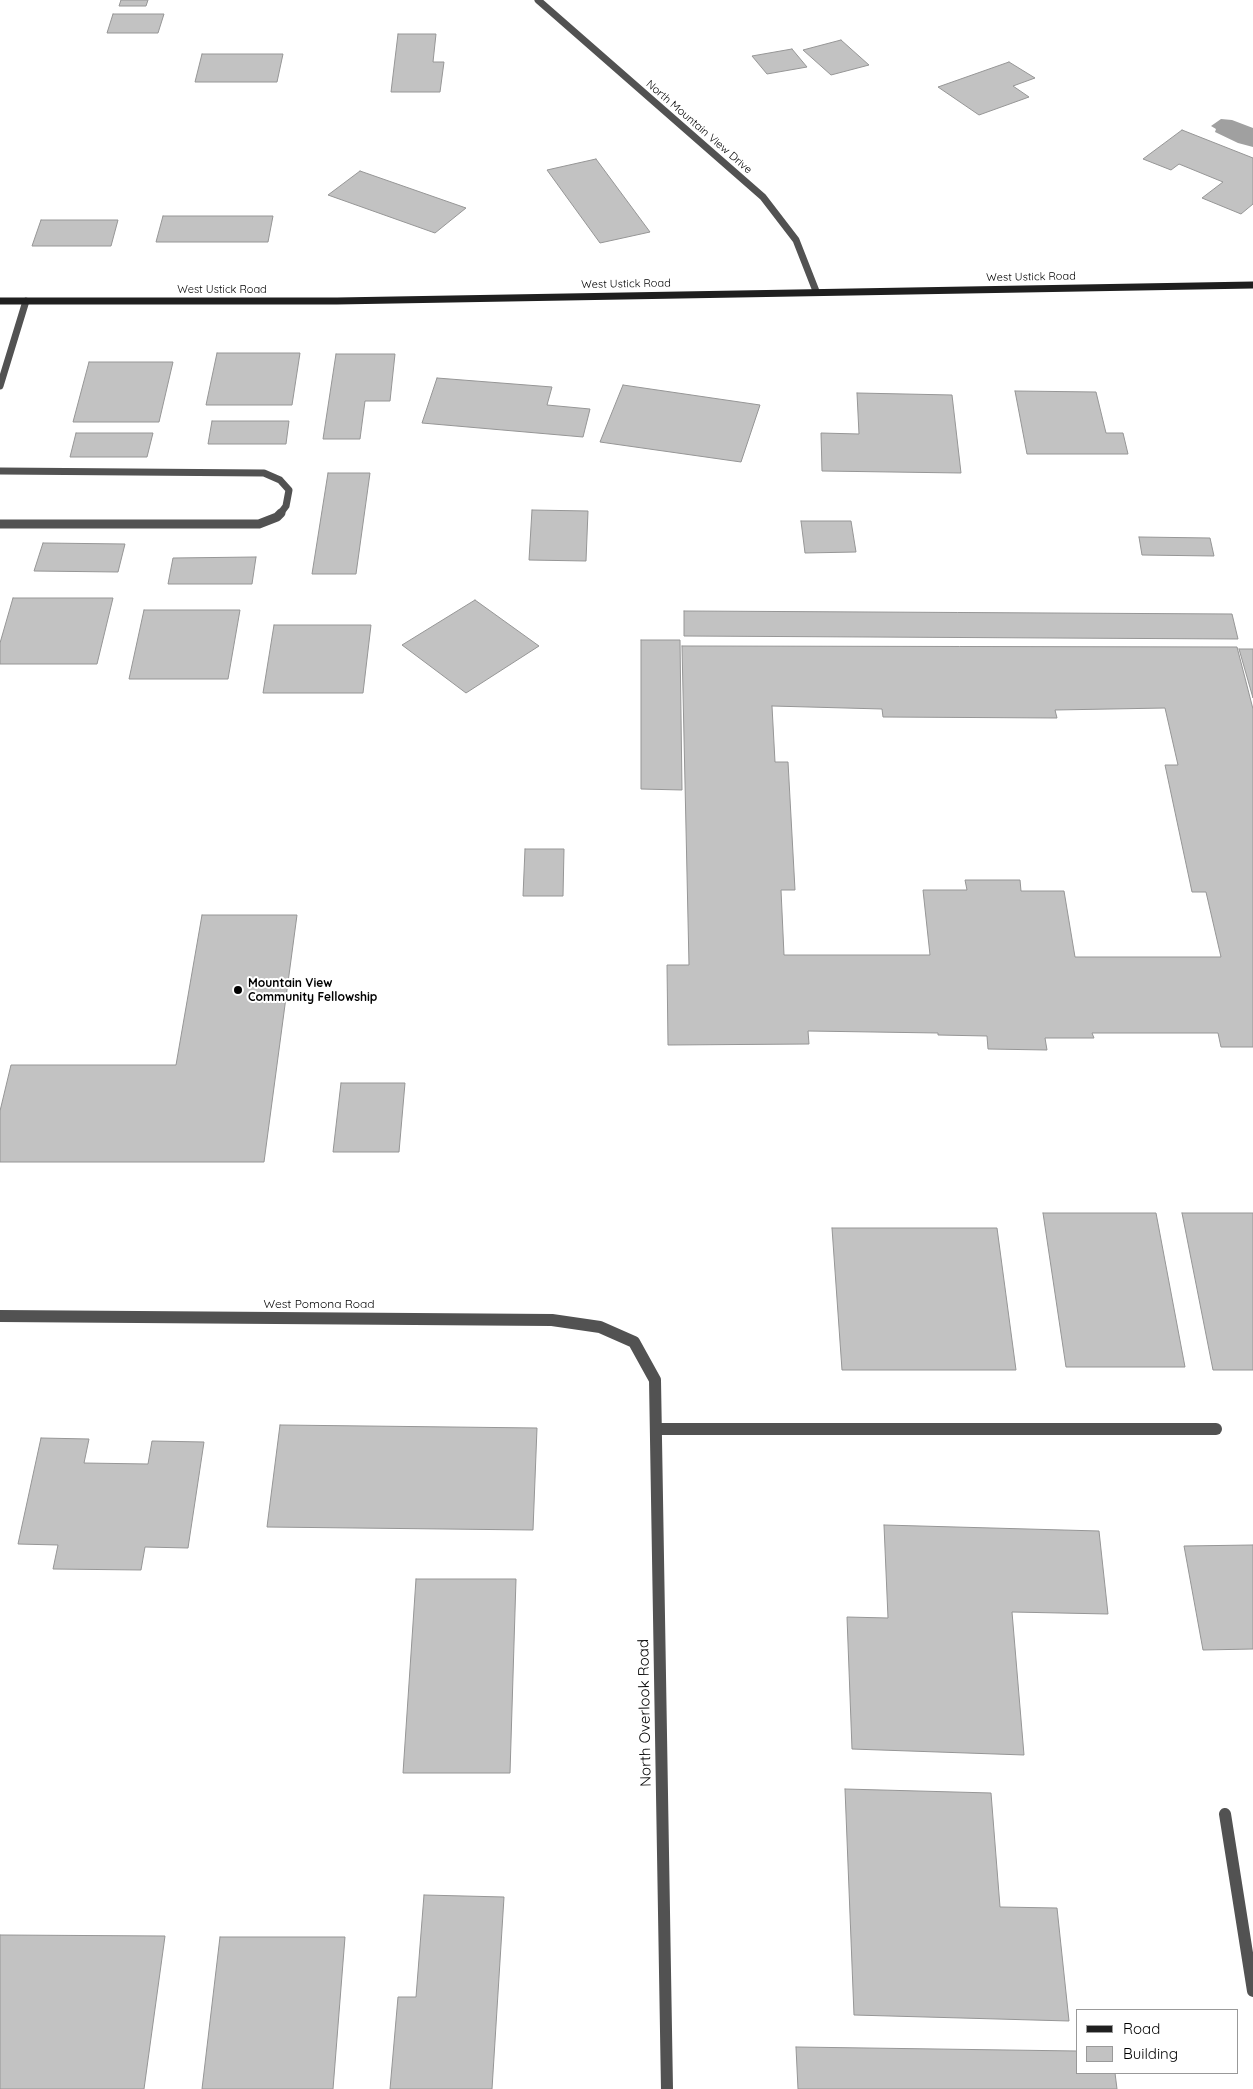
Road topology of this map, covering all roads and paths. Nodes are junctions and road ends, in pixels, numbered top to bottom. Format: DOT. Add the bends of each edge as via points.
graph roads {
  1 [pos="538,0"];
  2 [pos="1253,285"];
  3 [pos="816,292"];
  4 [pos="0,301"];
  5 [pos="26,301"];
  6 [pos="0,386"];
  7 [pos="0,471"];
  8 [pos="0,524"];
  9 [pos="0,1316"];
  10 [pos="634,1342"];
  11 [pos="1216,1428"];
  12 [pos="656,1430"];
  13 [pos="1225,1814"];
  14 [pos="1253,1991"];
  15 [pos="667,2089"];
  1 -- 3 [label="street, North Mountain View Drive" via="762,197 796,240"];
  2 -- 3 [label="main road, West Ustick Road"];
  3 -- 5 [label="main road, West Ustick Road" via="337,301"];
  4 -- 5 [label="main road, West Ustick Road"];
  5 -- 6 [label="street"];
  7 -- 8 [label="street" via="264,473 280,480 289,490 286,506 277,517 259,524"];
  9 -- 10 [label="street, West Pomona Road" via="552,1320 600,1327"];
  10 -- 12 [label="street, North Overlook Road" via="655,1380"];
  11 -- 12 [label="street"];
  12 -- 15 [label="street, North Overlook Road"];
  13 -- 14 [label="street"];
}
